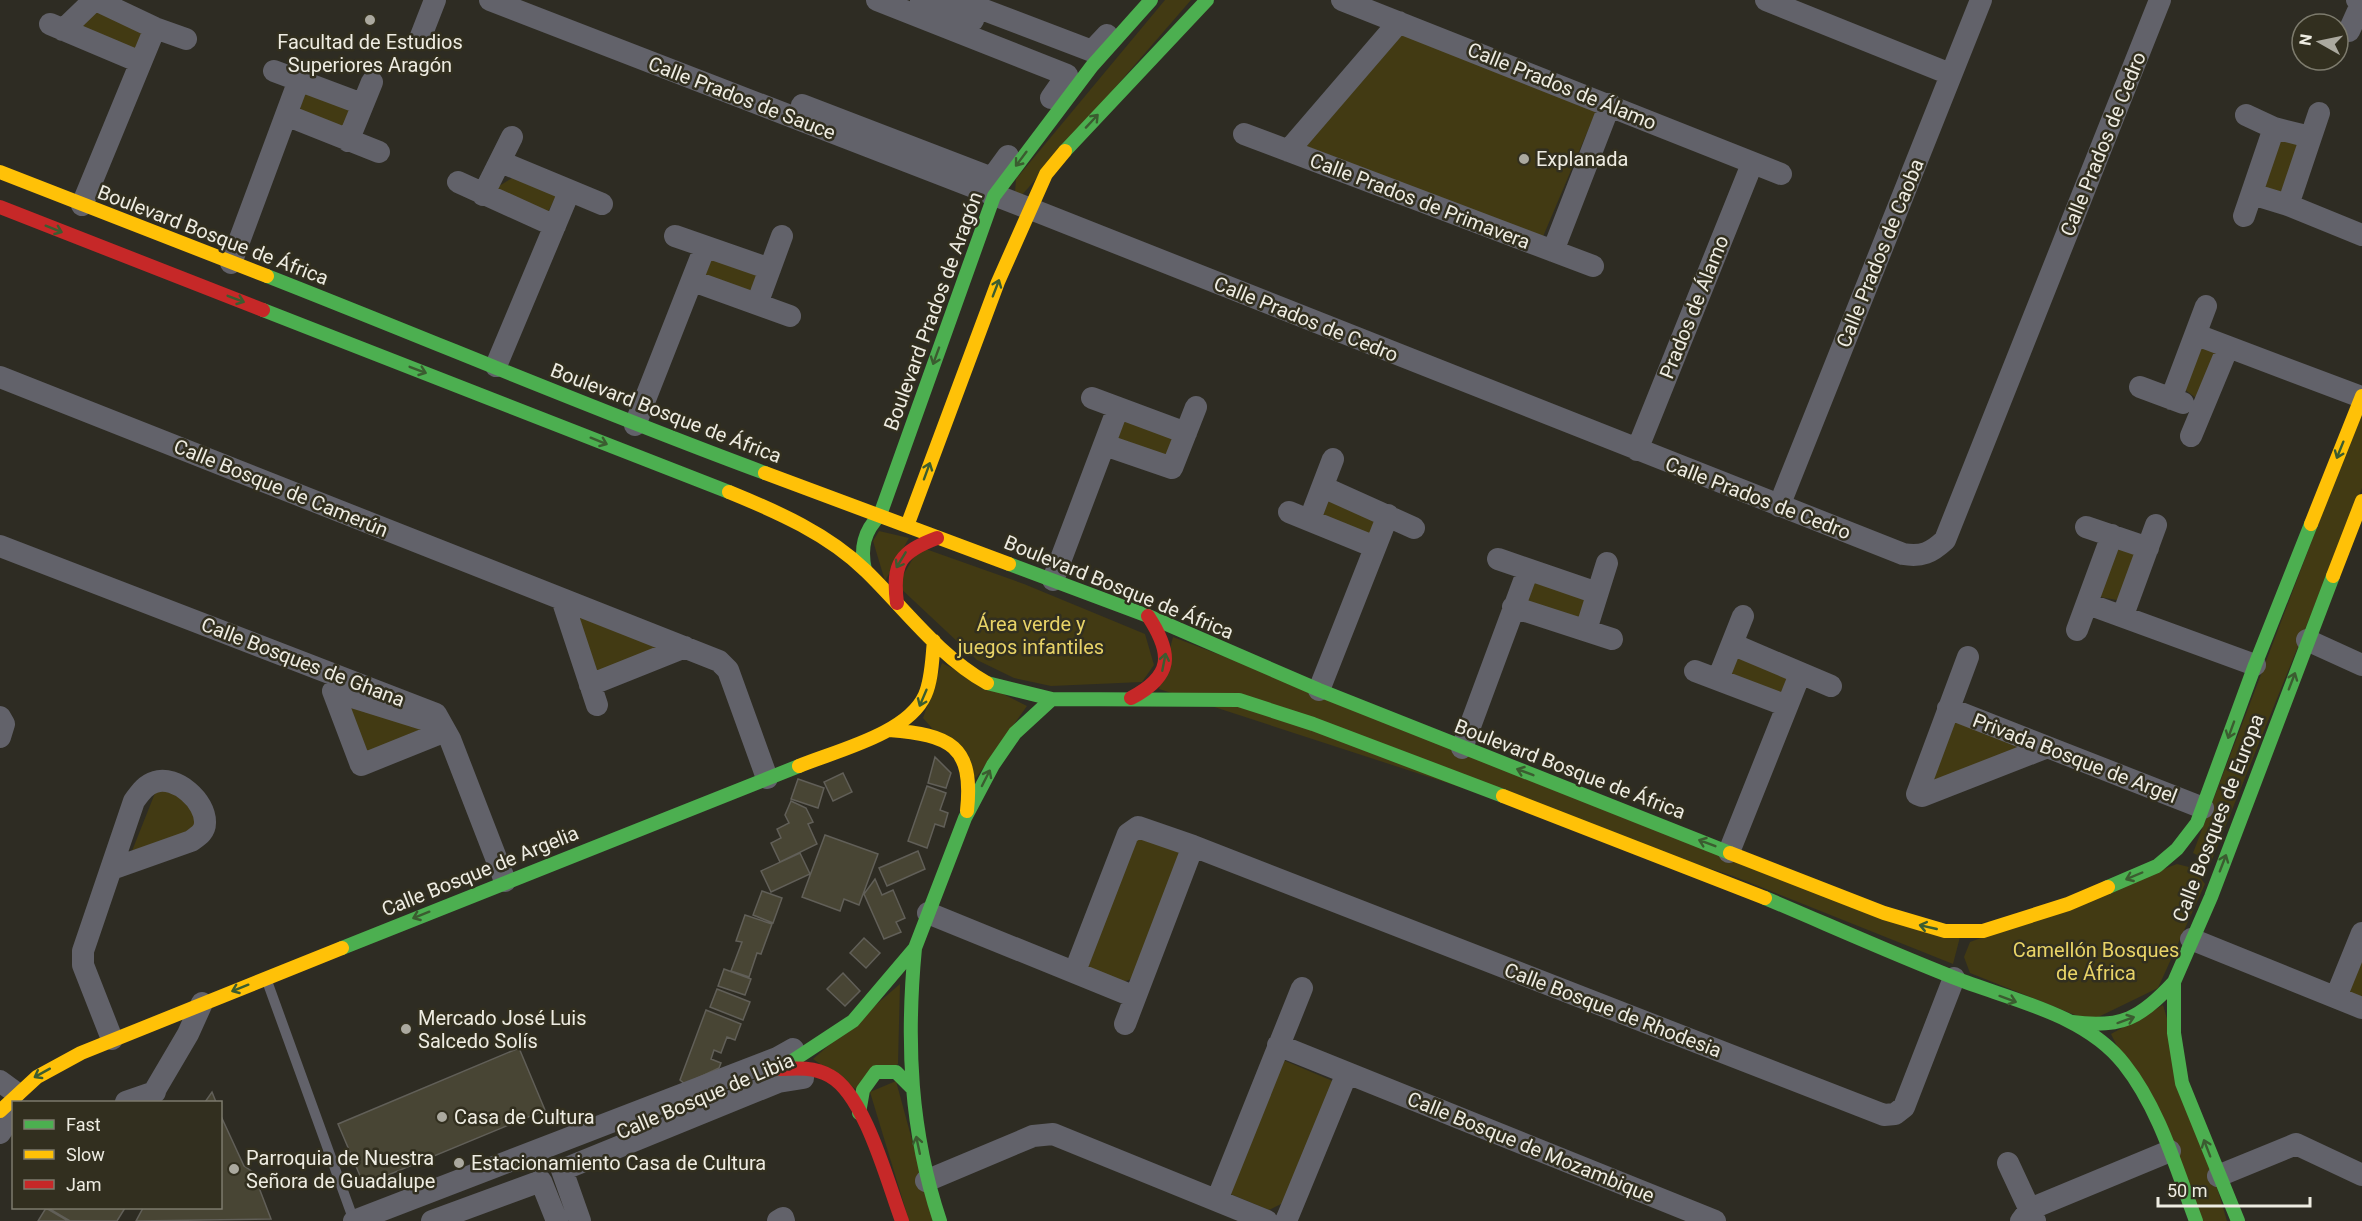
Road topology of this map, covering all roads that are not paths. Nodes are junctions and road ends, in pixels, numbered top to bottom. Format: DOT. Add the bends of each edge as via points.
graph roads {
  1 [pos="95,0"];
  2 [pos="435,0"];
  3 [pos="490,0"];
  4 [pos="527,0"];
  5 [pos="877,0"];
  6 [pos="921,0"];
  7 [pos="958,0"];
  8 [pos="1138,0"];
  9 [pos="1150,0"];
  10 [pos="1207,0"];
  11 [pos="1342,0"];
  12 [pos="1766,0"];
  13 [pos="1981,0"];
  14 [pos="2160,0"];
  15 [pos="2357,0"];
  16 [pos="1815,9"];
  17 [pos="1399,22"];
  18 [pos="155,28"];
  19 [pos="2350,29"];
  20 [pos="420,36"];
  21 [pos="186,39"];
  22 [pos="140,62"];
  23 [pos="1092,66"];
  24 [pos="274,71"];
  25 [pos="1950,74"];
  26 [pos="299,80"];
  27 [pos="372,82"];
  28 [pos="362,104"];
  29 [pos="1610,104"];
  30 [pos="2319,113"];
  31 [pos="286,115"];
  32 [pos="2246,115"];
  33 [pos="2274,128"];
  34 [pos="1244,134"];
  35 [pos="512,137"];
  36 [pos="2310,137"];
  37 [pos="348,141"];
  38 [pos="1288,151"];
  39 [pos="379,152"];
  40 [pos="501,162"];
  41 [pos="1752,164"];
  42 [pos="0,172"];
  43 [pos="1780,174"];
  44 [pos="458,182"];
  45 [pos="569,192"];
  46 [pos="2252,194"];
  47 [pos="483,195"];
  48 [pos="994,196"];
  49 [pos="603,204"];
  50 [pos="82,205"];
  51 [pos="2288,205"];
  52 [pos="1028,209"];
  53 [pos="1,211"];
  54 [pos="2244,216"];
  55 [pos="555,226"];
  56 [pos="2362,235"];
  57 [pos="675,236"];
  58 [pos="782,236"];
  59 [pos="705,247"];
  60 [pos="1553,250"];
  61 [pos="231,263"];
  62 [pos="1593,266"];
  63 [pos="770,269"];
  64 [pos="693,281"];
  65 [pos="757,304"];
  66 [pos="2206,306"];
  67 [pos="790,316"];
  68 [pos="2197,335"];
  69 [pos="2228,347"];
  70 [pos="496,366"];
  71 [pos="0,377"];
  72 [pos="2140,387"];
  73 [pos="2362,397"];
  74 [pos="1092,399"];
  75 [pos="2171,399"];
  76 [pos="1196,407"];
  77 [pos="1118,408"];
  78 [pos="2202,410"];
  79 [pos="635,425"];
  80 [pos="1186,433"];
  81 [pos="2191,436"];
  82 [pos="1105,445"];
  83 [pos="1637,450"];
  84 [pos="1333,459"];
  85 [pos="1323,488"];
  86 [pos="2362,501"];
  87 [pos="1779,506"];
  88 [pos="880,515"];
  89 [pos="1388,515"];
  90 [pos="2156,525"];
  91 [pos="907,526"];
  92 [pos="2086,527"];
  93 [pos="1414,528"];
  94 [pos="2112,535"];
  95 [pos="937,538"];
  96 [pos="0,546"];
  97 [pos="1375,547"];
  98 [pos="2148,548"];
  99 [pos="1498,559"];
  100 [pos="1607,563"];
  101 [pos="865,570"];
  102 [pos="1528,570"];
  103 [pos="1053,580"];
  104 [pos="1598,593"];
  105 [pos="562,599"];
  106 [pos="897,603"];
  107 [pos="2088,604"];
  108 [pos="1514,607"];
  109 [pos="2123,615"];
  110 [pos="1148,616"];
  111 [pos="1743,616"];
  112 [pos="1586,630"];
  113 [pos="2077,630"];
  114 [pos="1612,639"];
  115 [pos="2307,640"];
  116 [pos="934,641"];
  117 [pos="1732,644"];
  118 [pos="685,647"];
  119 [pos="1968,657"];
  120 [pos="2255,664"];
  121 [pos="2362,665"];
  122 [pos="316,667"];
  123 [pos="1695,671"];
  124 [pos="1800,674"];
  125 [pos="1718,679"];
  126 [pos="1831,686"];
  127 [pos="1319,690"];
  128 [pos="1131,698"];
  129 [pos="1052,699"];
  130 [pos="1787,706"];
  131 [pos="1948,708"];
  132 [pos="0,717"];
  133 [pos="889,730"];
  134 [pos="0,737"];
  135 [pos="444,737"];
  136 [pos="1462,748"];
  137 [pos="2045,748"];
  138 [pos="767,778"];
  139 [pos="2203,808"];
  140 [pos="965,818"];
  141 [pos="1193,846"];
  142 [pos="1729,852"];
  143 [pos="2186,858"];
  144 [pos="2157,866"];
  145 [pos="112,869"];
  146 [pos="2208,870"];
  147 [pos="505,881"];
  148 [pos="2211,897"];
  149 [pos="928,913"];
  150 [pos="1970,932"];
  151 [pos="2362,933"];
  152 [pos="2191,939"];
  153 [pos="1962,947"];
  154 [pos="915,948"];
  155 [pos="1075,971"];
  156 [pos="1956,971"];
  157 [pos="2174,982"];
  158 [pos="268,985"];
  159 [pos="1302,988"];
  160 [pos="1135,997"];
  161 [pos="2336,997"];
  162 [pos="2362,1008"];
  163 [pos="199,1011"];
  164 [pos="2069,1021"];
  165 [pos="1125,1024"];
  166 [pos="111,1039"];
  167 [pos="1278,1045"];
  168 [pos="780,1069"];
  169 [pos="1347,1074"];
  170 [pos="911,1087"];
  171 [pos="12,1097"];
  172 [pos="152,1097"];
  173 [pos="131,1101"];
  174 [pos="0,1111"];
  175 [pos="859,1113"];
  176 [pos="0,1133"];
  177 [pos="2170,1151"];
  178 [pos="545,1161"];
  179 [pos="2008,1163"];
  180 [pos="2362,1175"];
  181 [pos="2218,1176"];
  182 [pos="926,1181"];
  183 [pos="1216,1200"];
  184 [pos="2029,1217"];
  185 [pos="354,1221"];
  186 [pos="394,1221"];
  187 [pos="432,1221"];
  188 [pos="557,1221"];
  189 [pos="567,1221"];
  190 [pos="580,1221"];
  191 [pos="778,1221"];
  192 [pos="784,1221"];
  193 [pos="893,1221"];
  194 [pos="902,1221"];
  195 [pos="940,1221"];
  196 [pos="1267,1221"];
  197 [pos="1286,1221"];
  198 [pos="1715,1221"];
  199 [pos="2196,1221"];
  200 [pos="2238,1221"];
  1 -- 18 [label="street"];
  1 -- 22 [label="street" via="56,27"];
  2 -- 20 [label="street"];
  3 -- 48 [label="street, Calle Prados de Sauce"];
  4 -- 5 [label="street" via="992,178 1067,75"];
  6 -- 23 [label="street"];
  7 -- 8 [label="street" via="1092,51"];
  9 -- 23 [label="street, Boulevard Prados de Aragón"];
  52 -- 10 [label="street, one-way" via="1046,174 1072,142"];
  11 -- 17 [label="street, Calle Prados de Álamo"];
  12 -- 16 [label="street"];
  13 -- 25 [label="street, Calle Prados de Caoba"];
  14 -- 87 [label="street, Calle Prados de Cedro" via="1945,540 1934,551 1920,556 1903,554"];
  15 -- 19 [label="street" via="2362,2"];
  16 -- 25 [label="street"];
  17 -- 29 [label="street, Calle Prados de Álamo"];
  17 -- 38 [label="street, Calle Prados de Primavera"];
  18 -- 21 [label="street"];
  18 -- 22 [label="street"];
  22 -- 50 [label="street"];
  23 -- 48 [label="street, Boulevard Prados de Aragón, one-way"];
  24 -- 26 [label="street"];
  25 -- 87 [label="street, Calle Prados de Caoba"];
  26 -- 28 [label="street"];
  26 -- 31 [label="street"];
  27 -- 28 [label="street"];
  28 -- 37 [label="street"];
  29 -- 41 [label="street, Calle Prados de Álamo"];
  29 -- 60 [label="street, Calle Prados de Primavera"];
  30 -- 36 [label="street"];
  31 -- 37 [label="street"];
  31 -- 61 [label="street"];
  32 -- 33 [label="street"];
  33 -- 36 [label="street"];
  33 -- 46 [label="street"];
  34 -- 38 [label="street, Calle Prados de Primavera"];
  35 -- 40 [label="street"];
  36 -- 51 [label="street"];
  37 -- 39 [label="street"];
  38 -- 60 [label="street, Calle Prados de Primavera"];
  40 -- 45 [label="street"];
  40 -- 47 [label="street"];
  41 -- 43 [label="street, Calle Prados de Álamo"];
  41 -- 83 [label="street, Prados de Álamo"];
  42 -- 50 [label="street, Boulevard Bosque de África"];
  44 -- 47 [label="street"];
  45 -- 49 [label="street"];
  45 -- 55 [label="street"];
  46 -- 51 [label="street"];
  46 -- 54 [label="street"];
  47 -- 55 [label="street"];
  48 -- 52 [label="street, Calle Prados de Sauce"];
  48 -- 88 [label="street, Boulevard Prados de Aragón, one-way"];
  50 -- 61 [label="street, Boulevard Bosque de África"];
  51 -- 56 [label="street"];
  52 -- 83 [label="street, Calle Prados de Cedro"];
  91 -- 52 [label="street, one-way"];
  53 -- 101 [label="street, one-way" via="778,512 835,545"];
  55 -- 70 [label="street"];
  57 -- 59 [label="street"];
  58 -- 63 [label="street"];
  59 -- 63 [label="street"];
  59 -- 64 [label="street"];
  60 -- 62 [label="street, Calle Prados de Primavera"];
  61 -- 70 [label="street, Boulevard Bosque de África"];
  63 -- 65 [label="street"];
  64 -- 65 [label="street"];
  64 -- 79 [label="street"];
  65 -- 67 [label="street"];
  66 -- 68 [label="street"];
  68 -- 69 [label="street"];
  68 -- 75 [label="street"];
  69 -- 73 [label="street"];
  69 -- 78 [label="street"];
  70 -- 79 [label="street, Boulevard Bosque de África"];
  71 -- 105 [label="street, Calle Bosque de Camerún"];
  72 -- 75 [label="street"];
  73 -- 120 [label="street, Calle Bosques de Europa, one-way"];
  74 -- 77 [label="street"];
  75 -- 78 [label="street"];
  76 -- 80 [label="street"];
  77 -- 80 [label="street"];
  77 -- 82 [label="street"];
  78 -- 81 [label="street"];
  79 -- 88 [label="street, Boulevard Bosque de África"];
  80 -- 82 [label="street" via="1172,468"];
  82 -- 103 [label="street"];
  83 -- 87 [label="street, Calle Prados de Cedro"];
  84 -- 85 [label="street"];
  85 -- 89 [label="street"];
  85 -- 97 [label="street" via="1300,516"];
  86 -- 115 [label="street, Calle Bosques de Europa"];
  88 -- 91 [label="street, Boulevard Bosque de África"];
  88 -- 101 [label="street, Boulevard Prados de Aragón" via="863,540"];
  89 -- 93 [label="street"];
  89 -- 97 [label="street"];
  90 -- 98 [label="street"];
  91 -- 95 [label="street, Boulevard Bosque de África"];
  92 -- 94 [label="street"];
  94 -- 98 [label="street"];
  94 -- 107 [label="street"];
  95 -- 103 [label="street, Boulevard Bosque de África"];
  95 -- 106 [label="street, one-way" via="909,548 902,556 894,577"];
  96 -- 122 [label="street, Calle Bosques de Ghana"];
  97 -- 127 [label="street"];
  98 -- 109 [label="street"];
  99 -- 102 [label="street"];
  100 -- 104 [label="street"];
  101 -- 106 [label="street"];
  102 -- 104 [label="street"];
  102 -- 108 [label="street"];
  103 -- 110 [label="street, Boulevard Bosque de África"];
  104 -- 112 [label="street"];
  105 -- 118 [label="street, Calle Bosque de Camerún"];
  105 -- 118 [label="street" via="593,695"];
  106 -- 116 [label="street"];
  107 -- 109 [label="street"];
  107 -- 113 [label="street"];
  108 -- 112 [label="street"];
  108 -- 136 [label="street"];
  109 -- 120 [label="street"];
  110 -- 127 [label="street, Boulevard Bosque de África"];
  128 -- 110 [label="street, one-way" via="1154,685 1165,664 1162,635"];
  111 -- 117 [label="street"];
  112 -- 114 [label="street"];
  115 -- 121 [label="street"];
  148 -- 115 [label="street, Calle Bosques de Europa, one-way"];
  116 -- 129 [label="street" via="971,674 989,684"];
  116 -- 133 [label="street, Calle Bosque de Argelia, one-way" via="923,703 913,716"];
  117 -- 124 [label="street"];
  117 -- 125 [label="street"];
  118 -- 138 [label="street, Calle Bosque de Camerún" via="726,666"];
  119 -- 131 [label="street"];
  120 -- 139 [label="street, Calle Bosques de Europa, one-way"];
  122 -- 135 [label="street, Calle Bosques de Ghana" via="433,712 441,720"];
  122 -- 135 [label="street" via="357,774"];
  123 -- 125 [label="street"];
  124 -- 126 [label="street"];
  124 -- 130 [label="street"];
  125 -- 130 [label="street"];
  127 -- 136 [label="street, Boulevard Bosque de África"];
  128 -- 129 [label="street"];
  128 -- 156 [label="street" via="1237,699 1313,724"];
  140 -- 129 [label="street, Calle Bosque de Libia, one-way" via="1015,733"];
  130 -- 142 [label="street"];
  131 -- 137 [label="street, Privada Bosque de Argel"];
  131 -- 137 [label="street" via="1916,790 1919,796"];
  132 -- 134 [label="street" via="4,724"];
  133 -- 138 [label="street, Calle Bosque de Argelia"];
  133 -- 140 [label="street" via="938,736 954,747 965,763 970,791"];
  135 -- 147 [label="street, Calle Bosques de Ghana"];
  142 -- 136 [label="street, Boulevard Bosque de África, one-way"];
  137 -- 139 [label="street, Privada Bosque de Argel"];
  138 -- 147 [label="street, Calle Bosque de Argelia"];
  139 -- 144 [label="street, Boulevard Bosque de África" via="2177,849"];
  140 -- 149 [label="street, Calle Bosque de Libia"];
  141 -- 155 [label="street, Calle Bosque de Rhodesia" via="1142,827 1131,830"];
  141 -- 156 [label="street, Calle Bosque de Rhodesia" via="1884,1115 1895,1114 1904,1107"];
  141 -- 160 [label="street"];
  150 -- 142 [label="street, Boulevard Bosque de África, one-way" via="1917,924"];
  143 -- 144 [label="street" via="2178,857"];
  144 -- 150 [label="street, Boulevard Bosque de África, one-way" via="2068,904"];
  145 -- 166 [label="street" via="83,951 83,965"];
  146 -- 148 [label="street"];
  147 -- 158 [label="street, Calle Bosque de Argelia, one-way"];
  148 -- 152 [label="street, Calle Bosques de Europa"];
  149 -- 154 [label="street, Calle Bosque de Libia"];
  149 -- 155 [label="street"];
  150 -- 153 [label="street"];
  151 -- 161 [label="street"];
  152 -- 157 [label="street, Calle Bosques de Europa"];
  152 -- 161 [label="street"];
  154 -- 168 [label="street, Calle Bosque de Libia" via="853,1022"];
  154 -- 170 [label="street" via="910,991"];
  155 -- 160 [label="street"];
  156 -- 164 [label="street, one-way"];
  164 -- 157 [label="street, one-way" via="2106,1026 2132,1019 2156,1002"];
  181 -- 157 [label="street, Calle Bosques de Europa, one-way" via="2182,1083 2174,1033"];
  158 -- 163 [label="street"];
  158 -- 185 [label="lane"];
  158 -- 185 [label="street" via="625,840 899,742 922,742 945,752 957,773 954,820 908,939 868,992 825,1031 777,1058"];
  159 -- 167 [label="street"];
  160 -- 165 [label="street"];
  161 -- 162 [label="street"];
  163 -- 166 [label="street"];
  163 -- 171 [label="street" via="30,1093"];
  163 -- 172 [label="street"];
  164 -- 177 [label="street" via="2098,1039 2122,1062 2140,1088"];
  166 -- 171 [label="street, one-way" via="37,1075"];
  167 -- 169 [label="street, Calle Bosque de Mozambique"];
  167 -- 183 [label="street"];
  168 -- 175 [label="street" via="824,1072 838,1081"];
  168 -- 178 [label="street, Calle Bosque de Libia"];
  169 -- 197 [label="street"];
  169 -- 198 [label="street, Calle Bosque de Mozambique"];
  170 -- 175 [label="street" via="896,1072 876,1072 867,1080"];
  182 -- 170 [label="street, one-way"];
  171 -- 174 [label="street"];
  171 -- 176 [label="street"];
  172 -- 173 [label="street"];
  175 -- 194 [label="street"];
  177 -- 184 [label="street"];
  177 -- 199 [label="street"];
  178 -- 186 [label="street, Calle Bosque de Libia"];
  178 -- 189 [label="street"];
  179 -- 184 [label="street"];
  180 -- 181 [label="street" via="2296,1144"];
  181 -- 200 [label="street, Calle Bosques de Europa"];
  182 -- 183 [label="street" via="1033,1136 1053,1134"];
  182 -- 195 [label="street"];
  183 -- 196 [label="street"];
  187 -- 188 [label="street" via="541,1181"];
  190 -- 193 [label="street" via="562,1170 796,1078 815,1079 833,1087 847,1102"];
  191 -- 192 [label="street"];
}
